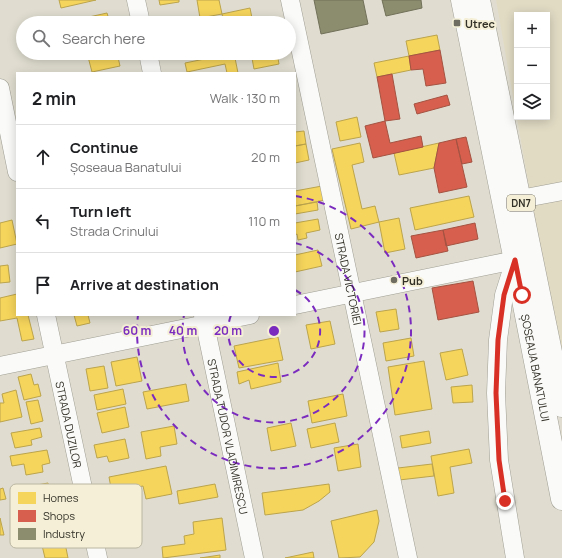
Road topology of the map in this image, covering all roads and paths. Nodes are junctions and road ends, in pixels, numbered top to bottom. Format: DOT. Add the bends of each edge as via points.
graph roads {
  1 [pos="136,0"];
  2 [pos="290,0"];
  3 [pos="462,0"];
  4 [pos="479,0"];
  5 [pos="139,16"];
  6 [pos="293,16"];
  7 [pos="296,28"];
  8 [pos="149,60"];
  9 [pos="152,72"];
  10 [pos="0,88"];
  11 [pos="16,167"];
  12 [pos="562,191"];
  13 [pos="520,199"];
  14 [pos="524,258"];
  15 [pos="352,293"];
  16 [pos="296,305"];
  17 [pos="46,316"];
  18 [pos="241,316"];
  19 [pos="204,320"];
  20 [pos="54,356"];
  21 [pos="0,366"];
  22 [pos="562,406"];
  23 [pos="82,484"];
  24 [pos="562,499"];
  25 [pos="96,548"];
  26 [pos="98,558"];
  27 [pos="254,558"];
  28 [pos="408,558"];
  29 [pos="515,558"];
  1 -- 5 [label="street"];
  2 -- 6 [label="street, STRADA VICTORIEI"];
  3 -- 14 [label="main road, ȘOSEAUA BANATULUI / DN7"];
  4 -- 13 [label="main road, ȘOSEAUA BANATULUI / DN7"];
  7 -- 15 [label="street, STRADA VICTORIEI"];
  8 -- 9 [label="street"];
  10 -- 11 [label="street"];
  12 -- 13 [label="street"];
  13 -- 14 [label="main road, ȘOSEAUA BANATULUI / DN7"];
  14 -- 15 [label="street"];
  14 -- 22 [label="main road, ȘOSEAUA BANATULUI / DN7"];
  14 -- 24 [label="main road, ȘOSEAUA BANATULUI / DN7"];
  14 -- 29 [label="street" via="504,295 498,340 496,393 499,460"];
  15 -- 16 [label="street"];
  15 -- 28 [label="street, STRADA VICTORIEI"];
  17 -- 20 [label="street, STRADA DUZILOR"];
  18 -- 19 [label="street"];
  19 -- 20 [label="street"];
  19 -- 27 [label="street, STRADA TUDOR VLADIMIRESCU"];
  20 -- 21 [label="street"];
  20 -- 23 [label="street, STRADA DUZILOR"];
  25 -- 26 [label="street, STRADA DUZILOR"];
}
